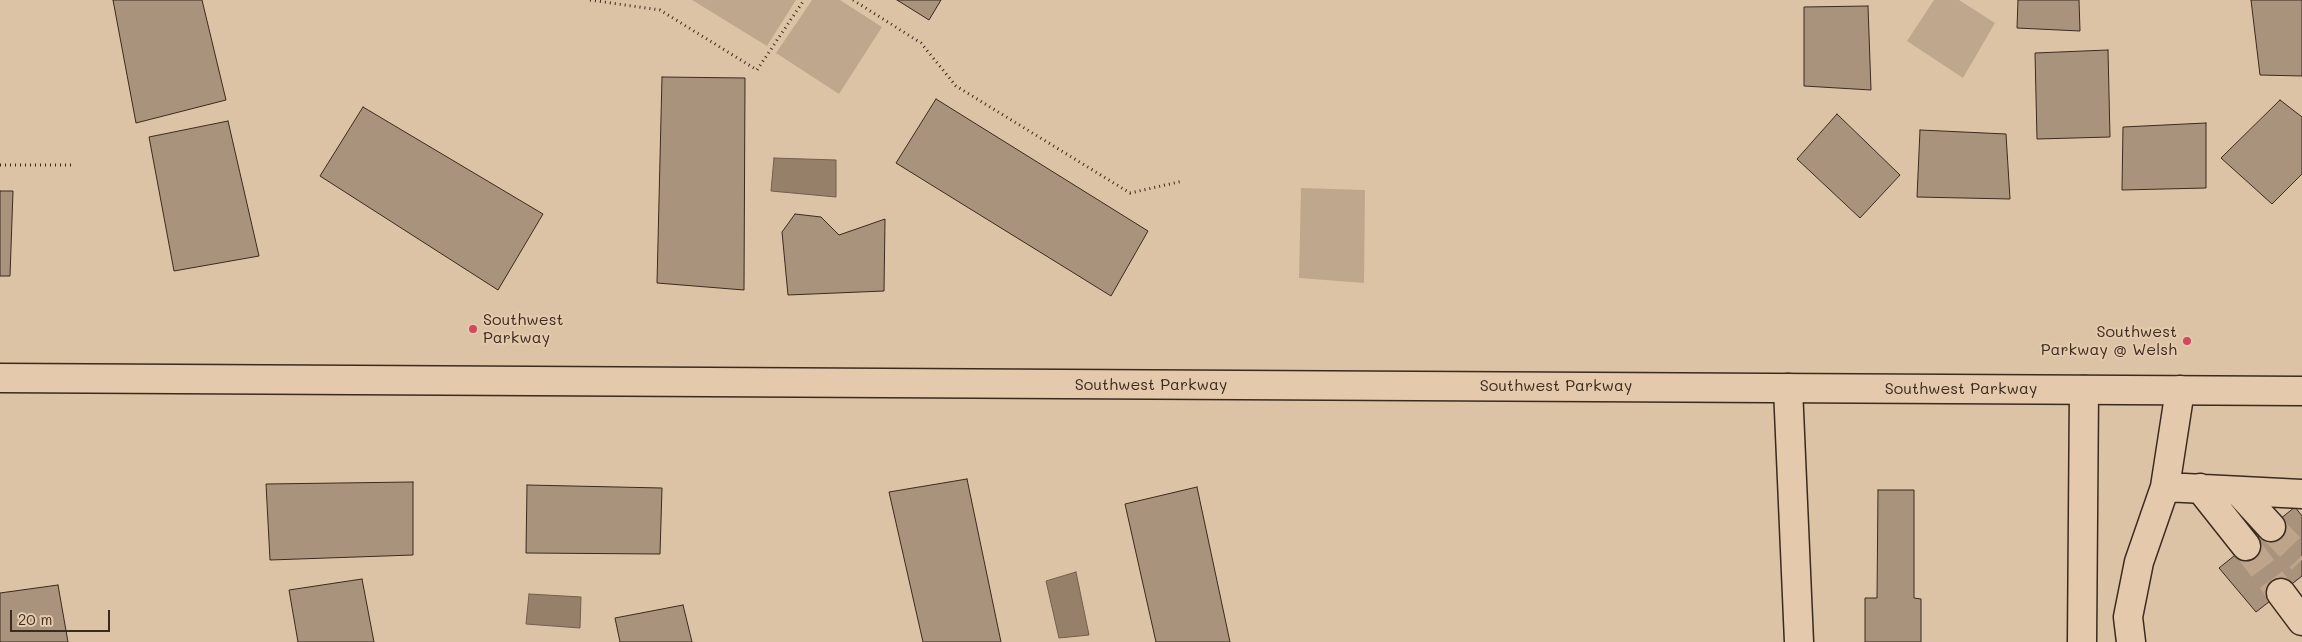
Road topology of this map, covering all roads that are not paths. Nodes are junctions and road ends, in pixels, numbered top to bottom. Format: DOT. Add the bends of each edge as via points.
graph roads {
  1 [pos="0,378"];
  2 [pos="1788,388"];
  3 [pos="2084,390"];
  4 [pos="2180,390"];
  5 [pos="2302,391"];
  6 [pos="2165,487"];
  7 [pos="2200,488"];
  8 [pos="2238,491"];
  9 [pos="2302,494"];
  10 [pos="2271,527"];
  11 [pos="2246,546"];
  12 [pos="2281,593"];
  13 [pos="2302,621"];
  14 [pos="1799,642"];
  15 [pos="2082,642"];
  16 [pos="2131,642"];
  1 -- 2 [label="main road, Southwest Parkway"];
  2 -- 3 [label="main road, Southwest Parkway"];
  2 -- 14 [label="main road"];
  3 -- 4 [label="main road, Southwest Parkway"];
  3 -- 15 [label="main road"];
  4 -- 5 [label="main road, Southwest Parkway"];
  4 -- 6 [label="main road"];
  6 -- 7 [label="main road"];
  6 -- 16 [label="main road" via="2139,562 2128,618"];
  7 -- 8 [label="main road"];
  7 -- 11 [label="main road"];
  8 -- 9 [label="main road"];
  8 -- 10 [label="main road"];
  12 -- 13 [label="main road"];
}
